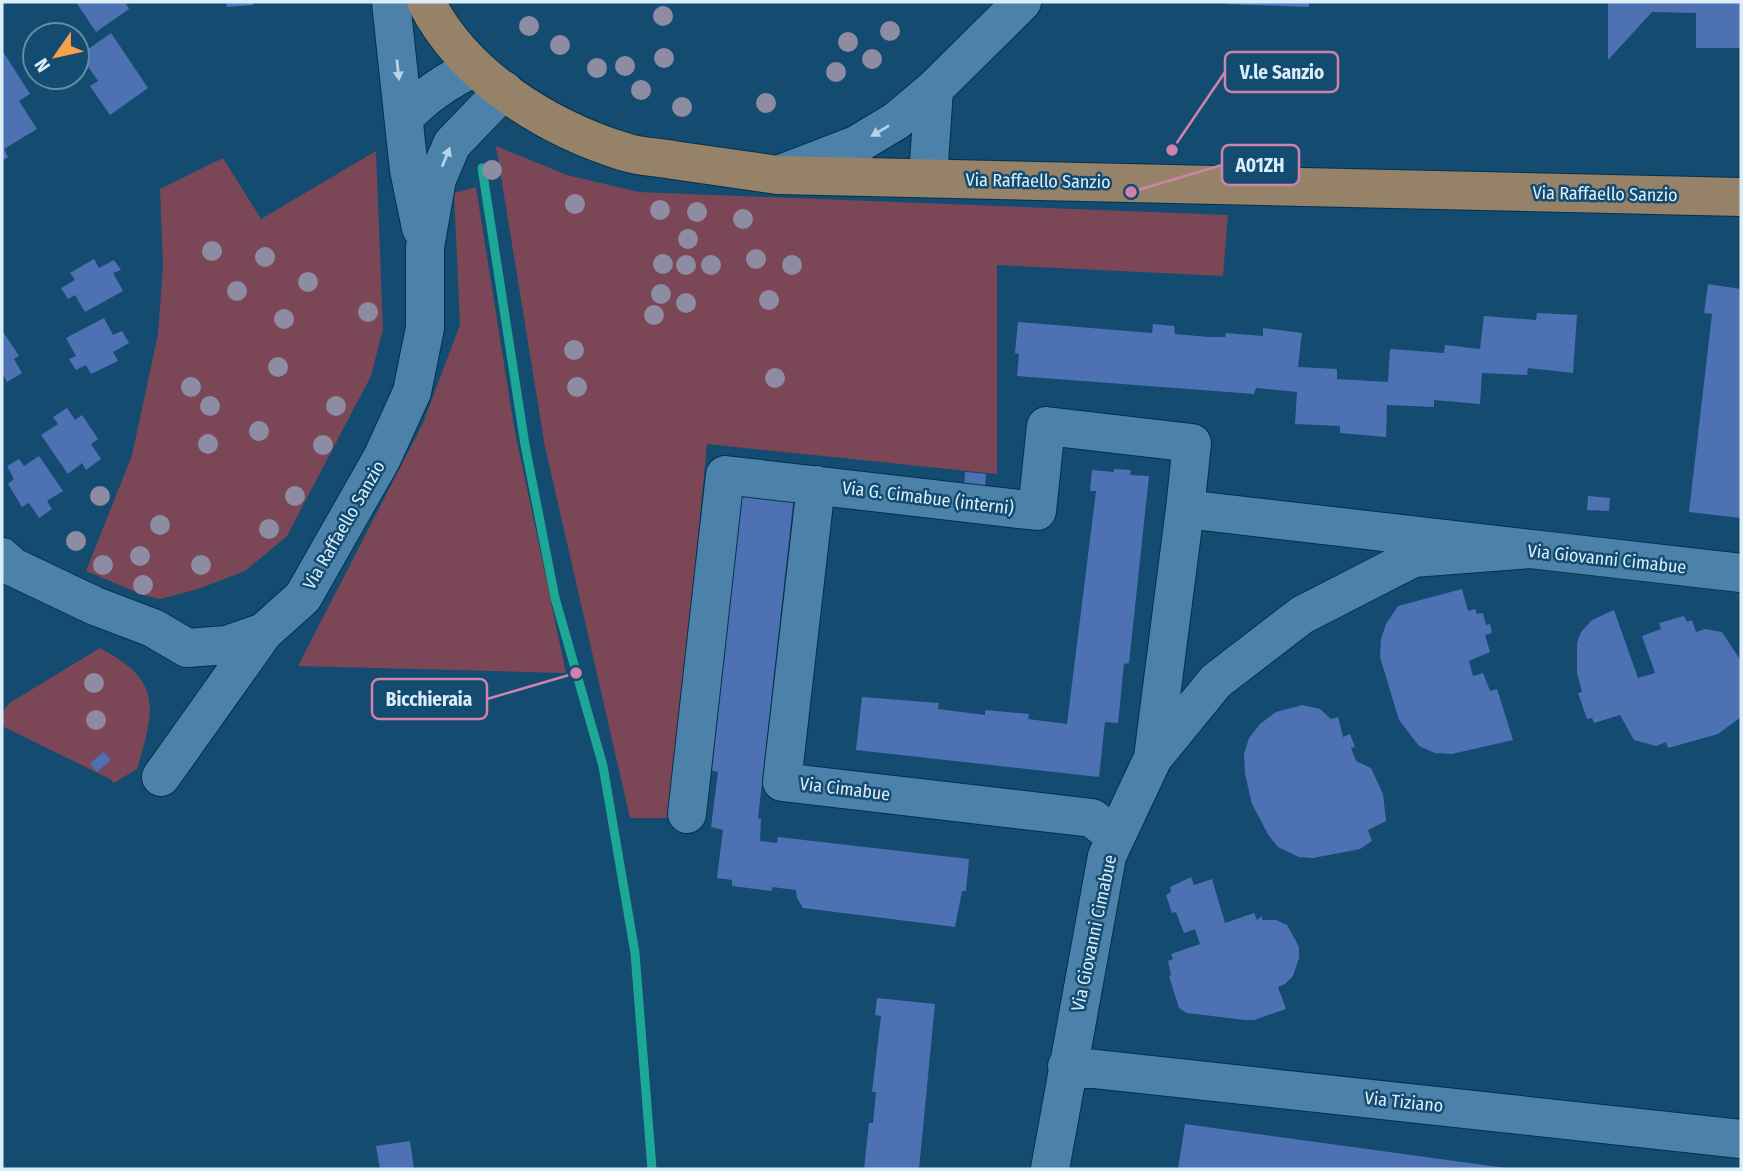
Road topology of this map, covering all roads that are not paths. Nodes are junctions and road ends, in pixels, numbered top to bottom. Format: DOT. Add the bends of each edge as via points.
graph roads {
  1 [pos="391,2"];
  2 [pos="426,2"];
  3 [pos="1023,2"];
  4 [pos="489,79"];
  5 [pos="934,89"];
  6 [pos="404,118"];
  7 [pos="778,175"];
  8 [pos="928,178"];
  9 [pos="1741,197"];
  10 [pos="425,247"];
  11 [pos="816,485"];
  12 [pos="1185,509"];
  13 [pos="1531,549"];
  14 [pos="2,557"];
  15 [pos="1741,573"];
  16 [pos="264,632"];
  17 [pos="1153,758"];
  18 [pos="161,777"];
  19 [pos="687,814"];
  20 [pos="1116,837"];
  21 [pos="1068,1066"];
  22 [pos="1739,1149"];
  23 [pos="1050,1169"];
  1 -- 6 [label="street, one-way"];
  2 -- 4 [label="main road, Via Raffaello Sanzio" via="450,38"];
  3 -- 5 [label="street"];
  4 -- 6 [label="street" via="441,85"];
  4 -- 7 [label="main road, Via Raffaello Sanzio" via="553,123 627,153"];
  10 -- 4 [label="street, one-way" via="437,179"];
  5 -- 7 [label="street, one-way" via="896,121 856,145"];
  5 -- 8 [label="street"];
  6 -- 10 [label="street"];
  7 -- 8 [label="main road, Via Raffaello Sanzio"];
  8 -- 9 [label="main road, Via Raffaello Sanzio"];
  10 -- 16 [label="street, Via Raffaello Sanzio" via="425,328 412,392 383,458 303,597"];
  11 -- 12 [label="street, Via G. Cimabue (interni)" via="1037,511 1046,426 1192,443"];
  11 -- 19 [label="street, Via G. Cimabue (interni)" via="725,475"];
  11 -- 20 [label="street, Via Cimabue" via="782,782 1092,818"];
  12 -- 13 [label="street"];
  12 -- 17 [label="street"];
  13 -- 15 [label="street, Via Giovanni Cimabue"];
  13 -- 17 [label="street, Via Giovanni Cimabue" via="1413,558 1302,615 1216,681"];
  14 -- 16 [label="street, Via Raffaello Sanzio" via="13,567 153,628 187,648 227,645"];
  16 -- 18 [label="street"];
  17 -- 20 [label="street, Via Giovanni Cimabue"];
  20 -- 21 [label="street, Via Giovanni Cimabue" via="1107,856"];
  21 -- 22 [label="street, Via Tiziano"];
  21 -- 23 [label="street, Via Giovanni Cimabue"];
}
